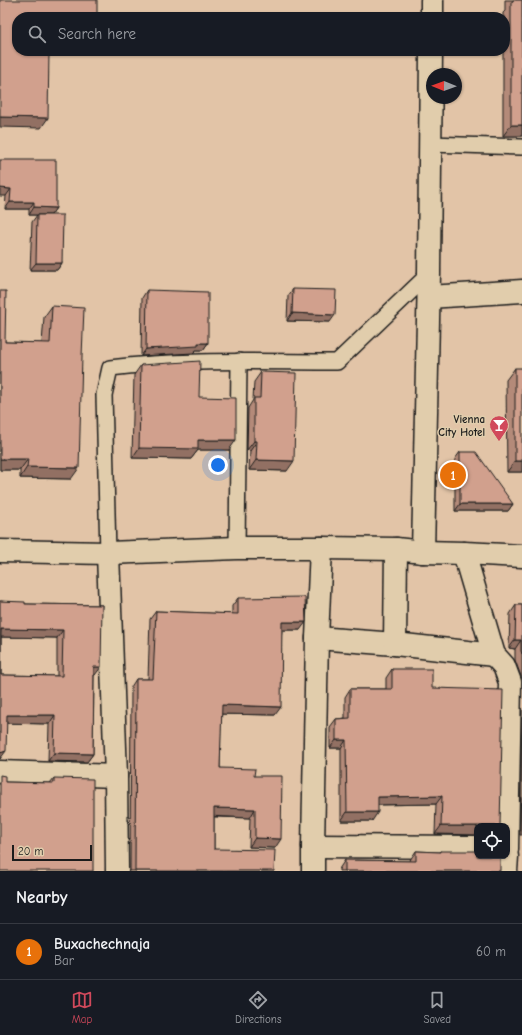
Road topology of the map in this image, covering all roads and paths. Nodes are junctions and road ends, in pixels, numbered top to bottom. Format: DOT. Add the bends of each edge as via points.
graph roads {
  1 [pos="432,0"];
  2 [pos="432,12"];
  3 [pos="431,56"];
  4 [pos="430,144"];
  5 [pos="522,147"];
  6 [pos="429,274"];
  7 [pos="522,291"];
  8 [pos="429,297"];
  9 [pos="239,361"];
  10 [pos="237,548"];
  11 [pos="321,548"];
  12 [pos="396,549"];
  13 [pos="0,551"];
  14 [pos="423,552"];
  15 [pos="108,553"];
  16 [pos="464,553"];
  17 [pos="520,553"];
  18 [pos="317,638"];
  19 [pos="395,644"];
  20 [pos="494,655"];
  21 [pos="0,772"];
  22 [pos="116,776"];
  23 [pos="507,823"];
  24 [pos="313,846"];
  25 [pos="474,847"];
  26 [pos="522,847"];
  27 [pos="510,848"];
  28 [pos="507,859"];
  29 [pos="117,871"];
  30 [pos="313,871"];
  31 [pos="506,871"];
  1 -- 2 [label="street"];
  3 -- 4 [label="street"];
  4 -- 5 [label="lane"];
  4 -- 6 [label="street"];
  6 -- 8 [label="street"];
  6 -- 9 [label="lane" via="337,362"];
  7 -- 8 [label="street"];
  8 -- 14 [label="street"];
  9 -- 10 [label="lane"];
  9 -- 15 [label="lane" via="142,364 110,368 104,395"];
  10 -- 11 [label="street"];
  10 -- 15 [label="street"];
  11 -- 12 [label="street"];
  11 -- 18 [label="street"];
  12 -- 14 [label="street"];
  12 -- 19 [label="street"];
  13 -- 15 [label="street"];
  14 -- 16 [label="street"];
  15 -- 22 [label="street"];
  16 -- 17 [label="street"];
  16 -- 20 [label="street"];
  18 -- 19 [label="street"];
  18 -- 24 [label="street"];
  19 -- 20 [label="street"];
  20 -- 23 [label="street" via="504,666 510,682"];
  21 -- 22 [label="street"];
  22 -- 29 [label="street"];
  24 -- 25 [label="street"];
  24 -- 30 [label="street"];
  26 -- 27 [label="street"];
  28 -- 31 [label="street"];
}
